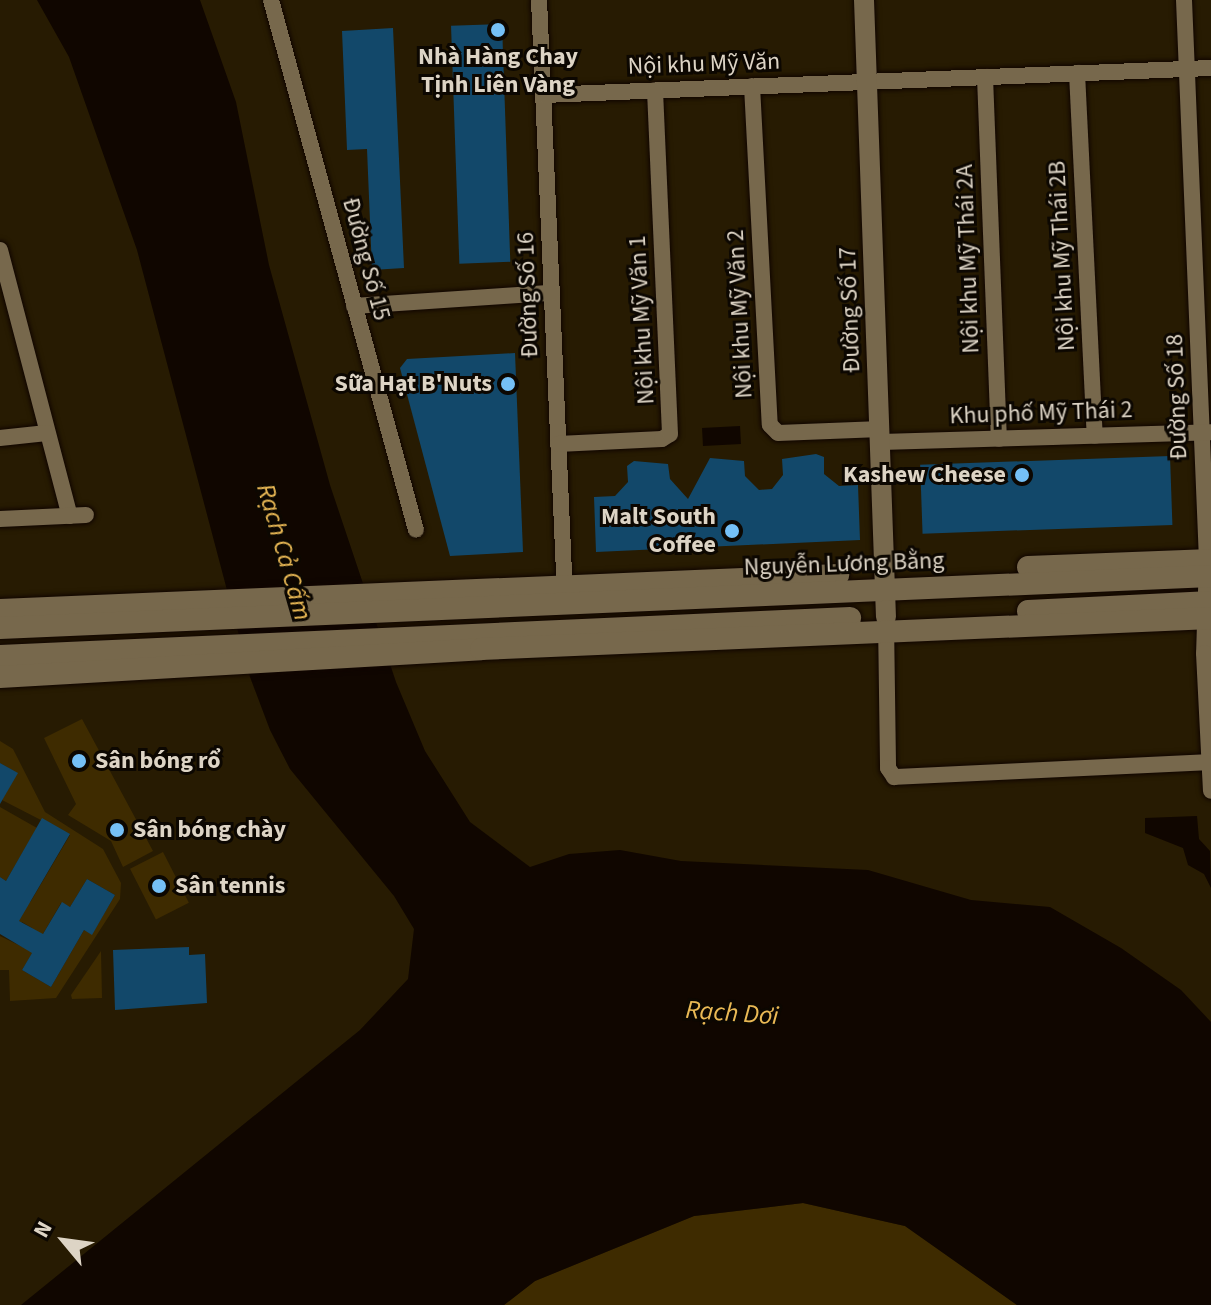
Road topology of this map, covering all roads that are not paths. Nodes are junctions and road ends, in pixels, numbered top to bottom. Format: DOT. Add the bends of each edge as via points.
graph roads {
  1 [pos="271,0"];
  2 [pos="539,0"];
  3 [pos="864,0"];
  4 [pos="1184,0"];
  5 [pos="1211,68"];
  6 [pos="1187,69"];
  7 [pos="1077,73"];
  8 [pos="985,77"];
  9 [pos="867,82"];
  10 [pos="752,86"];
  11 [pos="655,90"];
  12 [pos="544,95"];
  13 [pos="0,250"];
  14 [pos="552,293"];
  15 [pos="354,306"];
  16 [pos="1207,432"];
  17 [pos="47,433"];
  18 [pos="881,436"];
  19 [pos="1095,436"];
  20 [pos="0,438"];
  21 [pos="999,439"];
  22 [pos="558,444"];
  23 [pos="0,519"];
  24 [pos="416,530"];
  25 [pos="1209,568"];
  26 [pos="886,581"];
  27 [pos="565,596"];
  28 [pos="0,610"];
  29 [pos="1208,610"];
  30 [pos="124,613"];
  31 [pos="886,624"];
  32 [pos="0,628"];
  33 [pos="0,656"];
  34 [pos="132,661"];
  35 [pos="0,677"];
  36 [pos="1209,762"];
  37 [pos="1211,791"];
  1 -- 15 [label="street, Đường Số 15"];
  2 -- 12 [label="street, Đường Số 16"];
  3 -- 9 [label="street, Đường Số 17"];
  4 -- 6 [label="street, Đường Số 18"];
  5 -- 6 [label="street"];
  6 -- 7 [label="street"];
  6 -- 16 [label="street, Đường Số 18"];
  7 -- 8 [label="street"];
  7 -- 19 [label="street, Nội khu Mỹ Thái 2B"];
  8 -- 9 [label="street"];
  8 -- 21 [label="street, Nội khu Mỹ Thái 2A"];
  9 -- 10 [label="street, Nội khu Mỹ Văn"];
  9 -- 18 [label="street, Đường Số 17"];
  10 -- 11 [label="street, Nội khu Mỹ Văn"];
  10 -- 18 [label="street, Nội khu Mỹ Văn 2" via="770,425 778,433"];
  11 -- 12 [label="street, Nội khu Mỹ Văn"];
  11 -- 22 [label="street, Nội khu Mỹ Văn 1" via="670,434 662,439"];
  12 -- 14 [label="street, Đường Số 16"];
  13 -- 17 [label="street"];
  14 -- 15 [label="street"];
  14 -- 22 [label="street, Đường Số 16"];
  15 -- 24 [label="street, Đường Số 15"];
  16 -- 19 [label="street, Khu phố Mỹ Thái 2"];
  16 -- 25 [label="street, Đường Số 18"];
  17 -- 20 [label="street"];
  17 -- 23 [label="street" via="78,515"];
  18 -- 21 [label="street, Khu phố Mỹ Thái 2"];
  18 -- 26 [label="street, Đường Số 17"];
  19 -- 21 [label="street, Khu phố Mỹ Thái 2"];
  22 -- 27 [label="street, Đường Số 16"];
  25 -- 26 [label="main road, Nguyễn Lương Bằng"];
  25 -- 29 [label="street, Đường Số 18"];
  26 -- 27 [label="main road, Nguyễn Lương Bằng"];
  26 -- 31 [label="street, Đường Số 17"];
  27 -- 30 [label="main road, Nguyễn Lương Bằng"];
  28 -- 30 [label="main road"];
  29 -- 31 [label="main road"];
  29 -- 36 [label="street, Đường Số 18"];
  30 -- 32 [label="main road"];
  31 -- 34 [label="main road"];
  31 -- 36 [label="street" via="888,768 894,777"];
  33 -- 34 [label="main road"];
  34 -- 35 [label="main road"];
  36 -- 37 [label="street, Đường Số 18"];
}
